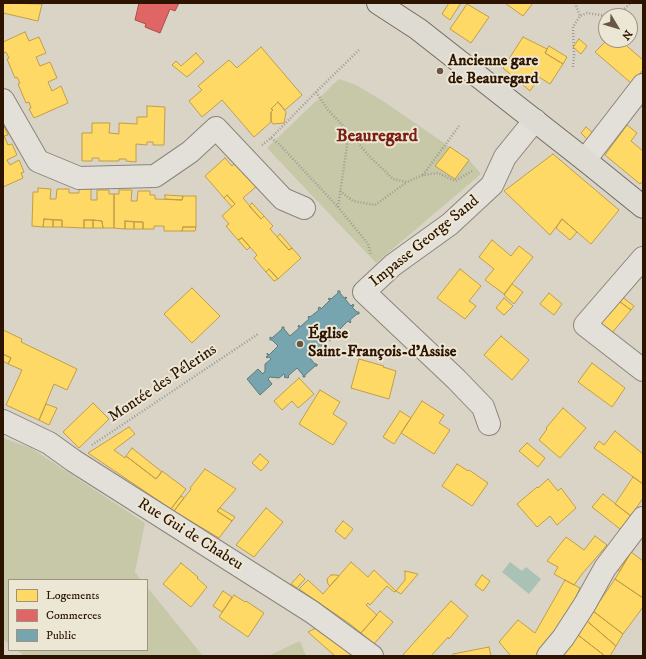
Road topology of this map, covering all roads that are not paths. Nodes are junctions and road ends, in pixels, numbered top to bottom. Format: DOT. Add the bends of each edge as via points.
graph roads {
  1 [pos="378,3"];
  2 [pos="643,84"];
  3 [pos="3,100"];
  4 [pos="535,120"];
  5 [pos="586,160"];
  6 [pos="643,207"];
  7 [pos="304,208"];
  8 [pos="643,258"];
  9 [pos="643,370"];
  10 [pos="3,421"];
  11 [pos="489,424"];
  12 [pos="643,518"];
  13 [pos="636,540"];
  14 [pos="372,656"];
  15 [pos="548,656"];
  1 -- 4 [label="main road" via="418,29"];
  2 -- 5 [label="street"];
  3 -- 7 [label="street" via="38,161 79,178 155,176 190,152 216,128 283,200"];
  4 -- 5 [label="main road"];
  4 -- 11 [label="street, Impasse George Sand" via="506,157 492,185 450,224 393,264 364,292 483,407"];
  5 -- 6 [label="main road"];
  8 -- 9 [label="street" via="585,325"];
  10 -- 14 [label="street, Rue Gui de Chabeu" via="49,443 312,612"];
  12 -- 13 [label="street"];
  13 -- 15 [label="street" via="605,568 563,638"];
}
